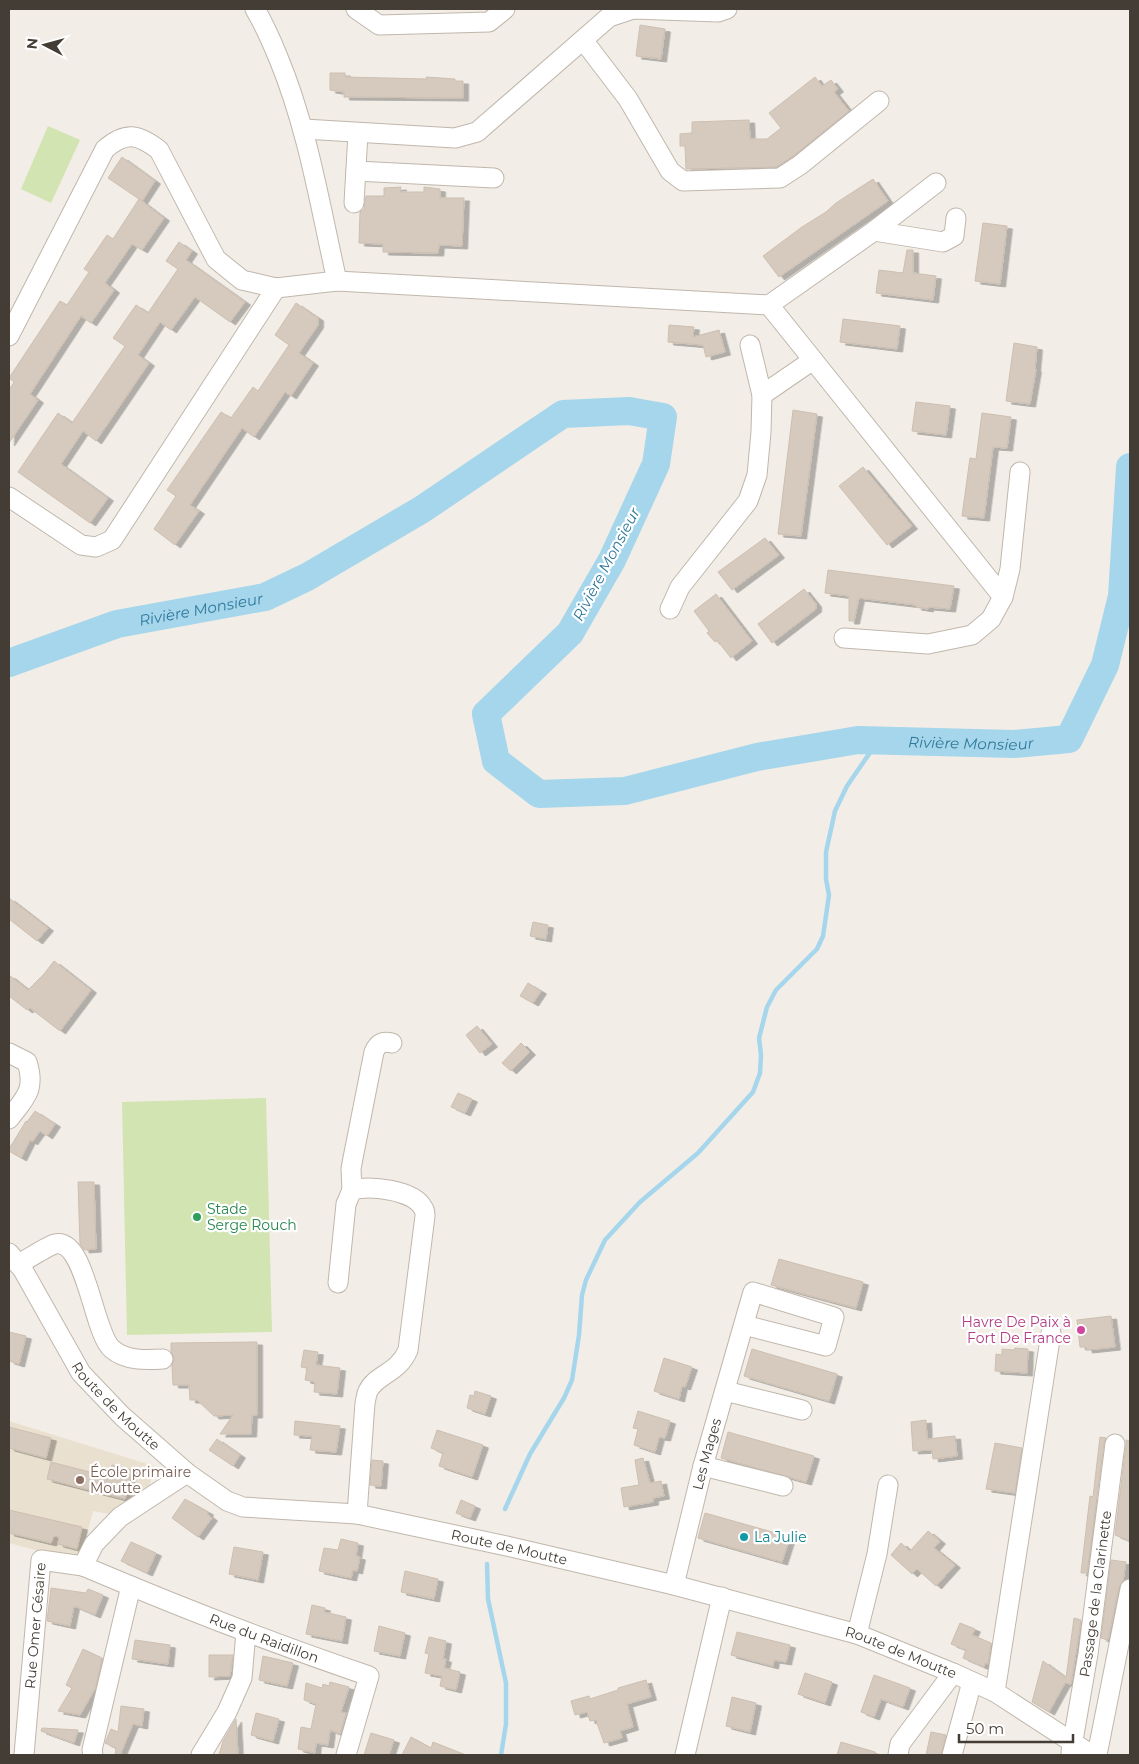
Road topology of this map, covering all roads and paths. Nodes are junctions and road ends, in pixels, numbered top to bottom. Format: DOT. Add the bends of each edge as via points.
graph roads {
  1 [pos="255,9"];
  2 [pos="356,9"];
  3 [pos="505,9"];
  4 [pos="728,9"];
  5 [pos="583,40"];
  6 [pos="879,101"];
  7 [pos="304,130"];
  8 [pos="358,132"];
  9 [pos="356,171"];
  10 [pos="494,178"];
  11 [pos="936,183"];
  12 [pos="354,203"];
  13 [pos="956,218"];
  14 [pos="874,231"];
  15 [pos="337,282"];
  16 [pos="276,288"];
  17 [pos="769,305"];
  18 [pos="9,336"];
  19 [pos="750,345"];
  20 [pos="813,360"];
  21 [pos="762,395"];
  22 [pos="1020,472"];
  23 [pos="9,497"];
  24 [pos="1003,596"];
  25 [pos="670,609"];
  26 [pos="844,638"];
  27 [pos="392,1043"];
  28 [pos="9,1053"];
  29 [pos="9,1119"];
  30 [pos="352,1190"];
  31 [pos="14,1259"];
  32 [pos="338,1283"];
  33 [pos="744,1325"];
  34 [pos="1051,1333"];
  35 [pos="163,1360"];
  36 [pos="724,1391"];
  37 [pos="802,1410"];
  38 [pos="1115,1444"];
  39 [pos="703,1466"];
  40 [pos="188,1473"];
  41 [pos="888,1485"];
  42 [pos="783,1486"];
  43 [pos="357,1514"];
  44 [pos="83,1566"];
  45 [pos="674,1585"];
  46 [pos="131,1586"];
  47 [pos="1130,1590"];
  48 [pos="722,1597"];
  49 [pos="246,1632"];
  50 [pos="857,1634"];
  51 [pos="953,1673"];
  52 [pos="972,1682"];
  53 [pos="995,1692"];
  54 [pos="1072,1749"];
  55 [pos="24,1755"];
  56 [pos="93,1755"];
  57 [pos="201,1755"];
  58 [pos="346,1755"];
  59 [pos="684,1755"];
  60 [pos="898,1755"];
  61 [pos="952,1755"];
  62 [pos="1092,1755"];
  63 [pos="1097,1755"];
  1 -- 7 [label="street" via="290,85"];
  2 -- 3 [label="street" via="379,25 489,22"];
  4 -- 5 [label="street" via="718,12 633,10 608,17"];
  5 -- 6 [label="street" via="628,99 670,171 683,181 780,178 800,166"];
  5 -- 8 [label="street" via="477,132 455,138"];
  7 -- 8 [label="street"];
  7 -- 15 [label="street"];
  8 -- 9 [label="street"];
  9 -- 10 [label="street"];
  9 -- 12 [label="street"];
  11 -- 14 [label="street"];
  13 -- 14 [label="street" via="954,236 943,242"];
  14 -- 17 [label="street"];
  15 -- 16 [label="street"];
  15 -- 17 [label="street"];
  16 -- 18 [label="street" via="242,280 216,259 158,150 144,139 129,136 116,140 105,149"];
  16 -- 23 [label="street" via="112,540 96,547 81,545"];
  17 -- 20 [label="street"];
  19 -- 21 [label="street"];
  20 -- 21 [label="street"];
  20 -- 24 [label="street"];
  21 -- 25 [label="street" via="756,475 748,501 680,587"];
  22 -- 24 [label="street" via="1010,569"];
  24 -- 26 [label="street" via="991,619 972,635 928,644"];
  27 -- 30 [label="street" via="380,1043 374,1052 351,1169"];
  28 -- 29 [label="street" via="27,1062 32,1076 29,1092"];
  30 -- 32 [label="street" via="346,1204"];
  30 -- 43 [label="street" via="397,1191 414,1198 425,1216 408,1350 400,1364 374,1383 365,1404"];
  31 -- 35 [label="street" via="55,1244 65,1245 74,1252 108,1345 137,1360"];
  31 -- 40 [label="street, Route de Moutte" via="81,1373 122,1416"];
  33 -- 33 [label="street, Les Mages" via="753,1292 834,1317 826,1346"];
  33 -- 36 [label="street, Les Mages"];
  34 -- 53 [label="street"];
  36 -- 37 [label="street"];
  36 -- 39 [label="street, Les Mages"];
  38 -- 54 [label="street, Passage de la Clarinette" via="1088,1654"];
  39 -- 42 [label="street"];
  39 -- 45 [label="street, Les Mages"];
  40 -- 43 [label="street, Route de Moutte" via="235,1504"];
  40 -- 44 [label="street" via="120,1517 94,1544"];
  41 -- 50 [label="street" via="877,1554"];
  43 -- 45 [label="street, Route de Moutte"];
  44 -- 46 [label="street, Rue du Raidillon"];
  44 -- 55 [label="street, Rue Omer Césaire" via="41,1560"];
  45 -- 48 [label="street, Route de Moutte"];
  46 -- 49 [label="street, Rue du Raidillon"];
  46 -- 56 [label="street"];
  47 -- 63 [label="street"];
  48 -- 50 [label="street, Route de Moutte"];
  48 -- 59 [label="street"];
  49 -- 57 [label="street" via="242,1678 227,1712"];
  49 -- 58 [label="street, Rue du Raidillon" via="369,1676"];
  50 -- 51 [label="street, Route de Moutte"];
  51 -- 52 [label="street, Route de Moutte"];
  51 -- 60 [label="street" via="900,1744"];
  52 -- 53 [label="street, Route de Moutte"];
  52 -- 61 [label="street"];
  53 -- 54 [label="street, Route de Moutte"];
  54 -- 62 [label="street, Route de Moutte"];
}
